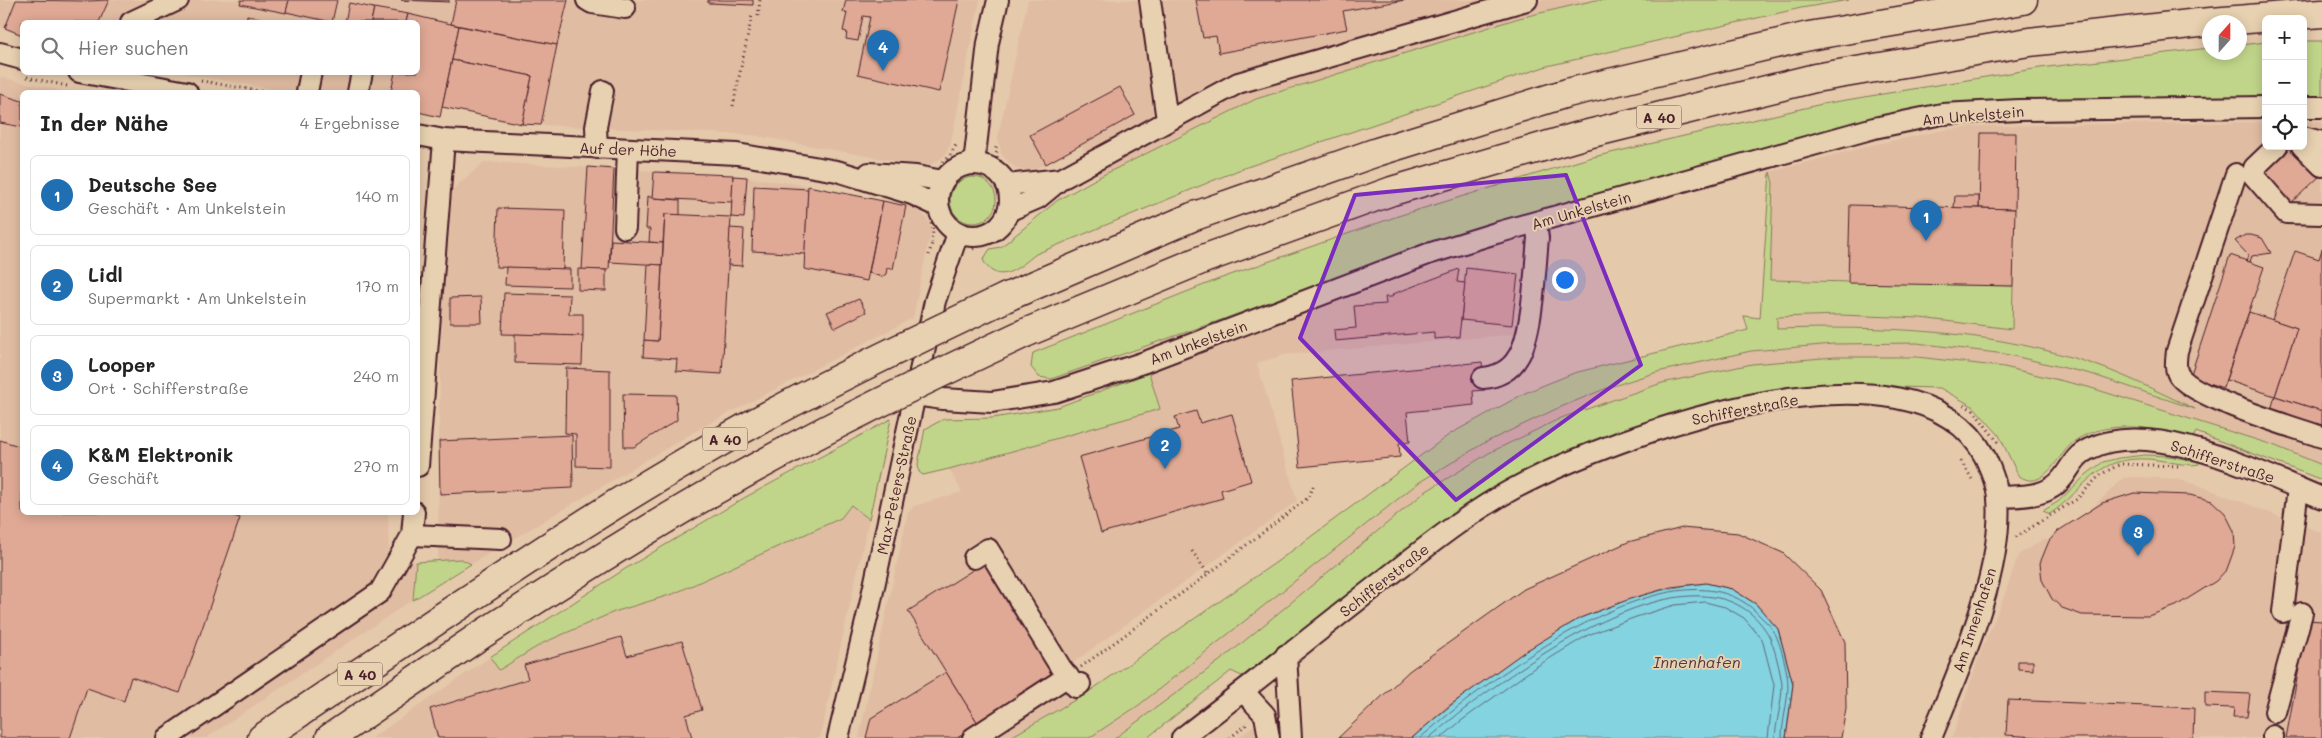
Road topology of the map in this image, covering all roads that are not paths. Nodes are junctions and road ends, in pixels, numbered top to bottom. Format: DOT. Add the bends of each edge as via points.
graph roads {
  1 [pos="178,0"];
  2 [pos="587,0"];
  3 [pos="998,0"];
  4 [pos="1150,0"];
  5 [pos="1527,0"];
  6 [pos="2023,0"];
  7 [pos="625,8"];
  8 [pos="2322,13"];
  9 [pos="135,20"];
  10 [pos="0,52"];
  11 [pos="20,65"];
  12 [pos="310,75"];
  13 [pos="361,75"];
  14 [pos="74,79"];
  15 [pos="183,89"];
  16 [pos="307,90"];
  17 [pos="358,90"];
  18 [pos="603,91"];
  19 [pos="2307,106"];
  20 [pos="2322,106"];
  21 [pos="2262,108"];
  22 [pos="1167,120"];
  23 [pos="420,135"];
  24 [pos="2307,138"];
  25 [pos="444,140"];
  26 [pos="2322,142"];
  27 [pos="597,148"];
  28 [pos="628,149"];
  29 [pos="2273,150"];
  30 [pos="2306,150"];
  31 [pos="974,164"];
  32 [pos="2322,166"];
  33 [pos="837,171"];
  34 [pos="942,173"];
  35 [pos="2236,174"];
  36 [pos="1061,179"];
  37 [pos="1007,185"];
  38 [pos="934,212"];
  39 [pos="2322,214"];
  40 [pos="1010,218"];
  41 [pos="1536,223"];
  42 [pos="625,228"];
  43 [pos="955,242"];
  44 [pos="1483,378"];
  45 [pos="915,395"];
  46 [pos="2322,437"];
  47 [pos="420,441"];
  48 [pos="2298,488"];
  49 [pos="1998,497"];
  50 [pos="2322,498"];
  51 [pos="414,515"];
  52 [pos="412,535"];
  53 [pos="501,539"];
  54 [pos="974,558"];
  55 [pos="1287,662"];
  56 [pos="1243,691"];
  57 [pos="2275,712"];
  58 [pos="166,738"];
  59 [pos="262,738"];
  60 [pos="330,738"];
  61 [pos="838,738"];
  62 [pos="973,738"];
  63 [pos="1182,738"];
  64 [pos="1269,738"];
  65 [pos="1291,738"];
  66 [pos="1931,738"];
  1 -- 9 [label="street"];
  2 -- 7 [label="street"];
  3 -- 31 [label="street" via="988,44"];
  4 -- 22 [label="street"];
  5 -- 22 [label="street" via="1238,83"];
  6 -- 59 [label="highway, A 40, bridge" via="1809,36 1567,93 1377,152 1202,214 1007,297 874,360 714,445 592,518"];
  8 -- 60 [label="highway, A 40, bridge" via="2029,42 1815,78 1580,136 1383,194 1206,258 1024,333 890,397 735,479 478,637"];
  10 -- 11 [label="street"];
  12 -- 16 [label="street"];
  13 -- 17 [label="street"];
  14 -- 15 [label="street"];
  18 -- 27 [label="street" via="596,127"];
  19 -- 20 [label="street"];
  21 -- 41 [label="street, Am Unkelstein" via="2019,110 1942,114 1874,128"];
  22 -- 36 [label="street"];
  23 -- 25 [label="street, Auf der Höhe"];
  24 -- 26 [label="street"];
  25 -- 27 [label="street, Auf der Höhe"];
  25 -- 47 [label="street"];
  27 -- 28 [label="street, Auf der Höhe"];
  28 -- 33 [label="street, Auf der Höhe" via="736,154"];
  28 -- 42 [label="street"];
  29 -- 39 [label="street" via="2254,168 2252,175 2286,213"];
  30 -- 32 [label="street"];
  31 -- 34 [label="street"];
  31 -- 37 [label="street" via="993,170"];
  33 -- 34 [label="street, Auf der Höhe" via="916,176"];
  33 -- 38 [label="street, Auf der Höhe" via="912,194"];
  34 -- 38 [label="street"];
  35 -- 46 [label="street" via="2177,352 2176,366 2180,377 2195,388 2258,416"];
  36 -- 37 [label="street"];
  36 -- 40 [label="street"];
  37 -- 40 [label="street"];
  38 -- 43 [label="street" via="945,222"];
  40 -- 43 [label="street" via="994,230"];
  41 -- 44 [label="street" via="1538,238 1526,341 1518,359 1497,377"];
  41 -- 45 [label="street, Am Unkelstein" via="1428,254 1162,355 1054,392 992,402"];
  43 -- 45 [label="street, Max-Peters-Straße" via="935,301"];
  45 -- 61 [label="street, Max-Peters-Straße"];
  48 -- 49 [label="street, Schifferstraße" via="2188,447 2133,440 2095,446 2082,452 2060,481 2048,490 2028,496"];
  48 -- 50 [label="street, Schifferstraße"];
  48 -- 57 [label="street" via="2292,613"];
  49 -- 55 [label="street, Schifferstraße" via="1993,475 1971,435 1944,414 1915,402 1880,395 1839,395 1792,398 1720,410 1634,436 1569,461 1514,489 1455,525"];
  49 -- 66 [label="street, Am Innenhafen" via="1995,551 1985,596"];
  51 -- 52 [label="street"];
  52 -- 53 [label="street"];
  52 -- 58 [label="street" via="380,592"];
  54 -- 62 [label="street" via="988,549 1074,680"];
  55 -- 56 [label="street, Schifferstraße"];
  55 -- 65 [label="street"];
  56 -- 63 [label="street, Schifferstraße"];
  56 -- 64 [label="street" via="1265,715"];
}
